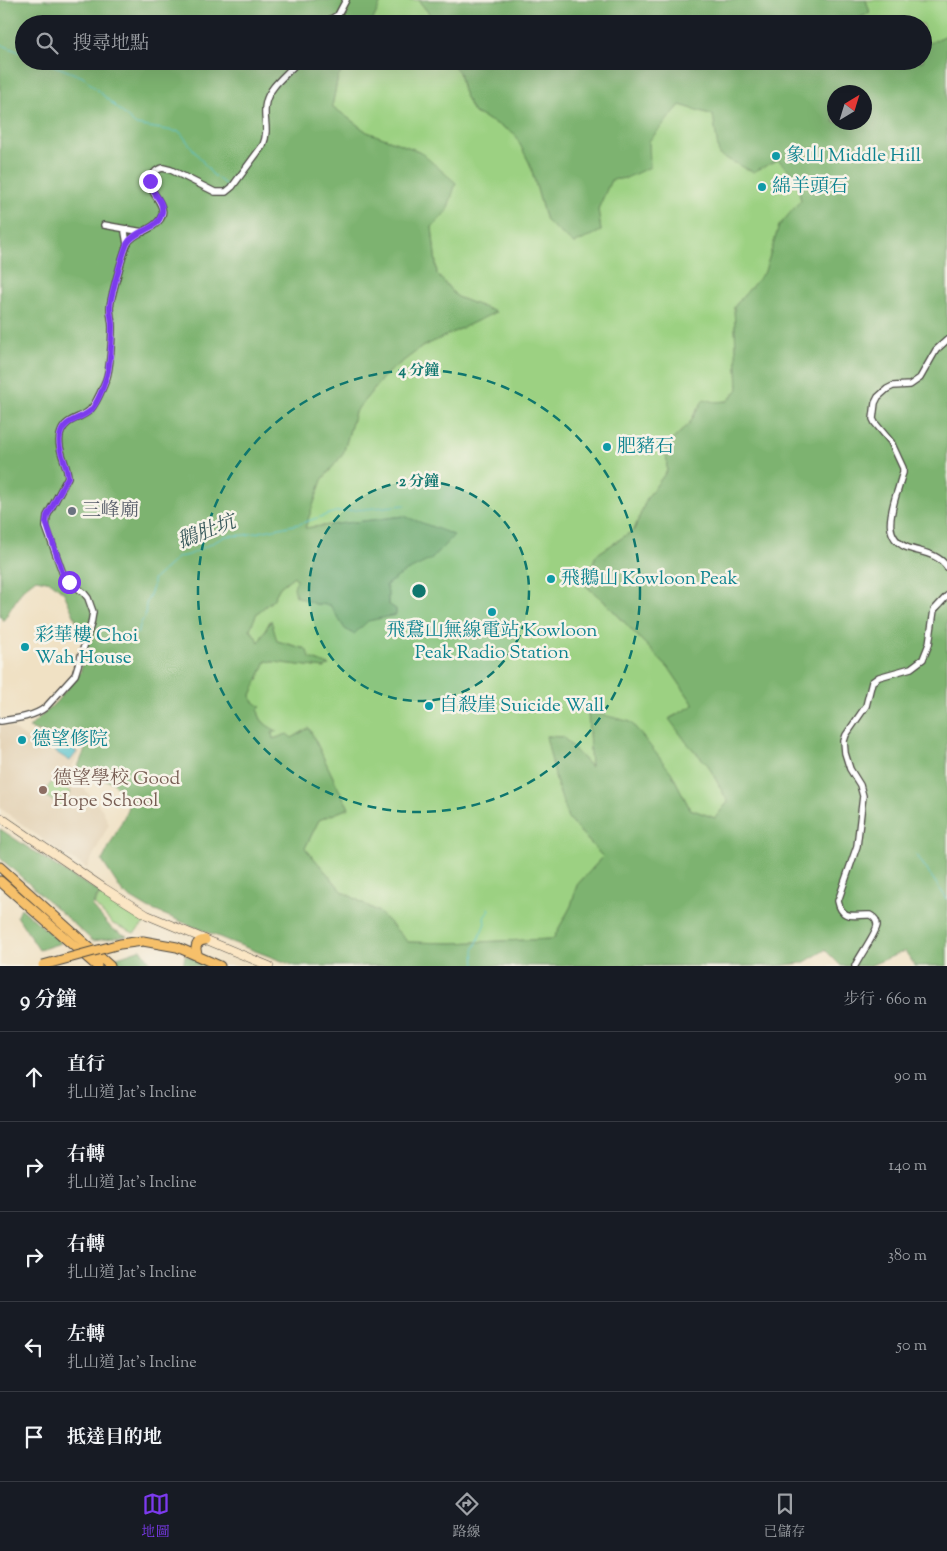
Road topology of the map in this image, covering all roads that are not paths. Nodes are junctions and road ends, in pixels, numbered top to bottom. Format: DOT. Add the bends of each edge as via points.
graph roads {
  1 [pos="346,0"];
  2 [pos="338,15"];
  3 [pos="290,70"];
  4 [pos="104,226"];
  5 [pos="127,229"];
  6 [pos="143,232"];
  7 [pos="127,244"];
  8 [pos="947,340"];
  9 [pos="947,567"];
  10 [pos="947,596"];
  11 [pos="0,721"];
  12 [pos="0,818"];
  13 [pos="0,867"];
  14 [pos="0,880"];
  15 [pos="202,940"];
  16 [pos="198,956"];
  17 [pos="42,965"];
  18 [pos="97,966"];
  19 [pos="110,966"];
  20 [pos="220,966"];
  21 [pos="269,966"];
  22 [pos="855,966"];
  1 -- 2 [label="street"];
  3 -- 6 [label="street" via="268,94 265,103 267,131 263,145 232,187 226,192 215,192 171,170 158,169 153,174 150,187 159,198 162,211 154,226"];
  4 -- 5 [label="street"];
  5 -- 6 [label="street"];
  5 -- 7 [label="street"];
  6 -- 7 [label="street"];
  7 -- 11 [label="street" via="110,301 112,327 107,377 91,410 69,422 60,433 59,445 68,477 46,522 63,574 84,592 92,607 91,624 75,675 46,707 30,715"];
  8 -- 9 [label="street" via="936,350 916,382 883,391 875,403 873,419 891,442 903,468 890,516 892,534 902,545 936,556"];
  10 -- 22 [label="street" via="934,610 923,659 911,668 872,682 866,706 844,741 850,769 863,796 857,846 838,901 841,910 849,916 870,915 877,923 876,931"];
  12 -- 15 [label="main road" via="139,910"];
  13 -- 19 [label="main road"];
  14 -- 18 [label="main road"];
  15 -- 16 [label="main road" via="196,946"];
  15 -- 21 [label="main road"];
  16 -- 17 [label="main road, bridge" via="168,945 143,941"];
  16 -- 20 [label="main road"];
}
